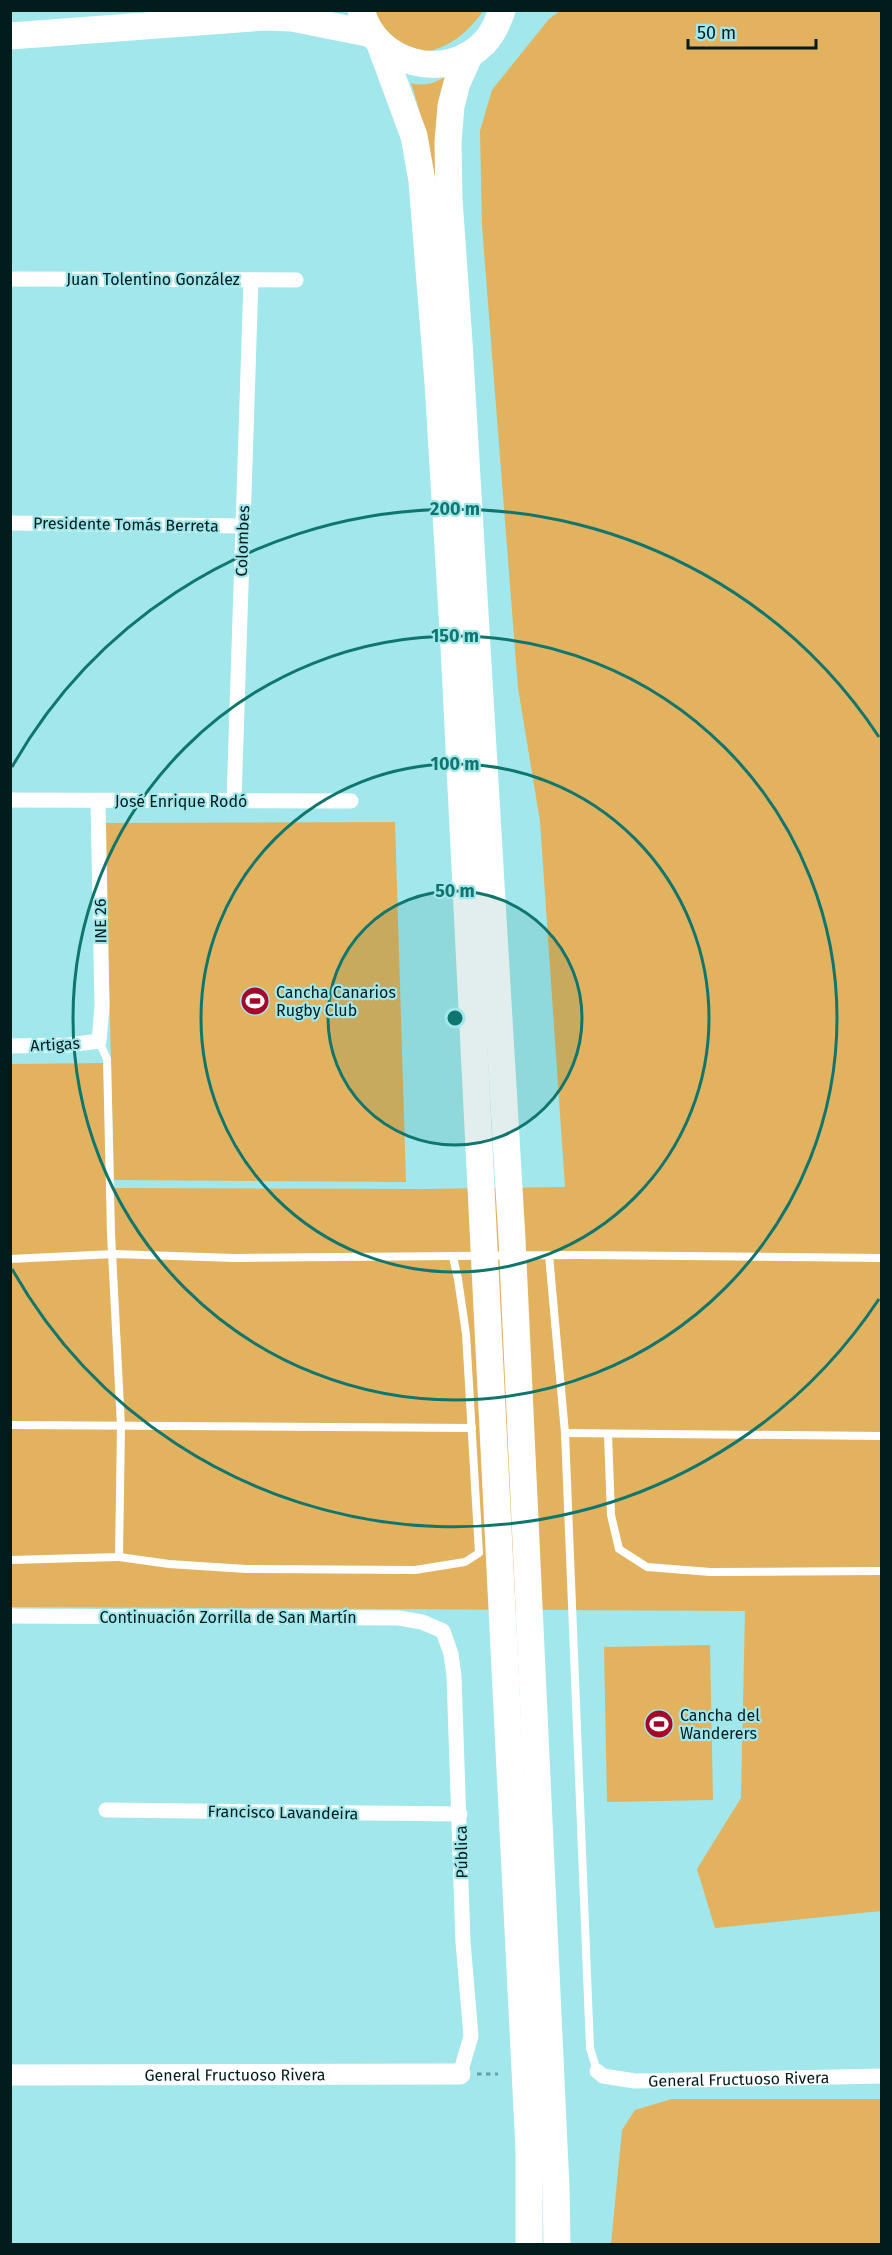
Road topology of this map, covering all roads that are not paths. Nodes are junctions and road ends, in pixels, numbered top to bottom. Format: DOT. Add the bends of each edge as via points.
graph roads {
  1 [pos="134,10"];
  2 [pos="503,11"];
  3 [pos="10,18"];
  4 [pos="371,29"];
  5 [pos="10,36"];
  6 [pos="470,54"];
  7 [pos="10,279"];
  8 [pos="251,280"];
  9 [pos="296,280"];
  10 [pos="10,523"];
  11 [pos="242,526"];
  12 [pos="10,800"];
  13 [pos="98,801"];
  14 [pos="234,801"];
  15 [pos="351,801"];
  16 [pos="99,1041"];
  17 [pos="10,1046"];
  18 [pos="114,1254"];
  19 [pos="549,1256"];
  20 [pos="453,1257"];
  21 [pos="882,1258"];
  22 [pos="10,1259"];
  23 [pos="10,1425"];
  24 [pos="121,1426"];
  25 [pos="472,1428"];
  26 [pos="565,1433"];
  27 [pos="608,1434"];
  28 [pos="882,1436"];
  29 [pos="119,1557"];
  30 [pos="10,1560"];
  31 [pos="882,1571"];
  32 [pos="10,1616"];
  33 [pos="443,1631"];
  34 [pos="106,1810"];
  35 [pos="460,1814"];
  36 [pos="597,2071"];
  37 [pos="460,2074"];
  38 [pos="10,2075"];
  39 [pos="882,2076"];
  40 [pos="529,2244"];
  41 [pos="557,2244"];
  1 -- 3 [label="highway"];
  2 -- 6 [label="highway" via="484,43"];
  4 -- 5 [label="highway" via="265,17"];
  4 -- 6 [label="highway" via="392,54 407,61 439,65"];
  4 -- 40 [label="highway" via="414,136 428,249 454,635 485,1239 529,2150"];
  6 -- 41 [label="highway" via="451,106 448,199 512,1239"];
  7 -- 8 [label="street, Juan Tolentino González"];
  8 -- 9 [label="street, Juan Tolentino González"];
  8 -- 11 [label="street, Colombes"];
  10 -- 11 [label="street, Presidente Tomás Berreta"];
  11 -- 14 [label="street, Colombes"];
  12 -- 13 [label="street, José Enrique Rodó"];
  13 -- 14 [label="street, José Enrique Rodó"];
  13 -- 16 [label="street, INE 26" via="102,1006"];
  14 -- 15 [label="street, José Enrique Rodó"];
  16 -- 17 [label="street, Artigas"];
  16 -- 18 [label="lane" via="107,1059"];
  18 -- 20 [label="lane"];
  18 -- 22 [label="lane"];
  18 -- 24 [label="lane"];
  19 -- 20 [label="lane"];
  19 -- 21 [label="lane"];
  19 -- 26 [label="lane"];
  20 -- 25 [label="lane" via="466,1334"];
  23 -- 24 [label="lane"];
  24 -- 25 [label="lane"];
  24 -- 29 [label="lane"];
  25 -- 29 [label="lane" via="479,1552 465,1562 415,1569 246,1569"];
  26 -- 27 [label="lane"];
  26 -- 36 [label="lane" via="590,2048"];
  27 -- 28 [label="lane"];
  27 -- 31 [label="lane" via="611,1515 619,1549 647,1567 710,1572"];
  29 -- 30 [label="lane"];
  32 -- 33 [label="street, Continuación Zorrilla de San Martín" via="399,1618"];
  33 -- 35 [label="street, Pública" via="454,1676"];
  34 -- 35 [label="street, Francisco Lavandeira"];
  35 -- 37 [label="street, Pública" via="463,1942 471,2036"];
  36 -- 39 [label="street, General Fructuoso Rivera" via="603,2076 635,2081"];
  37 -- 38 [label="street, General Fructuoso Rivera"];
}
